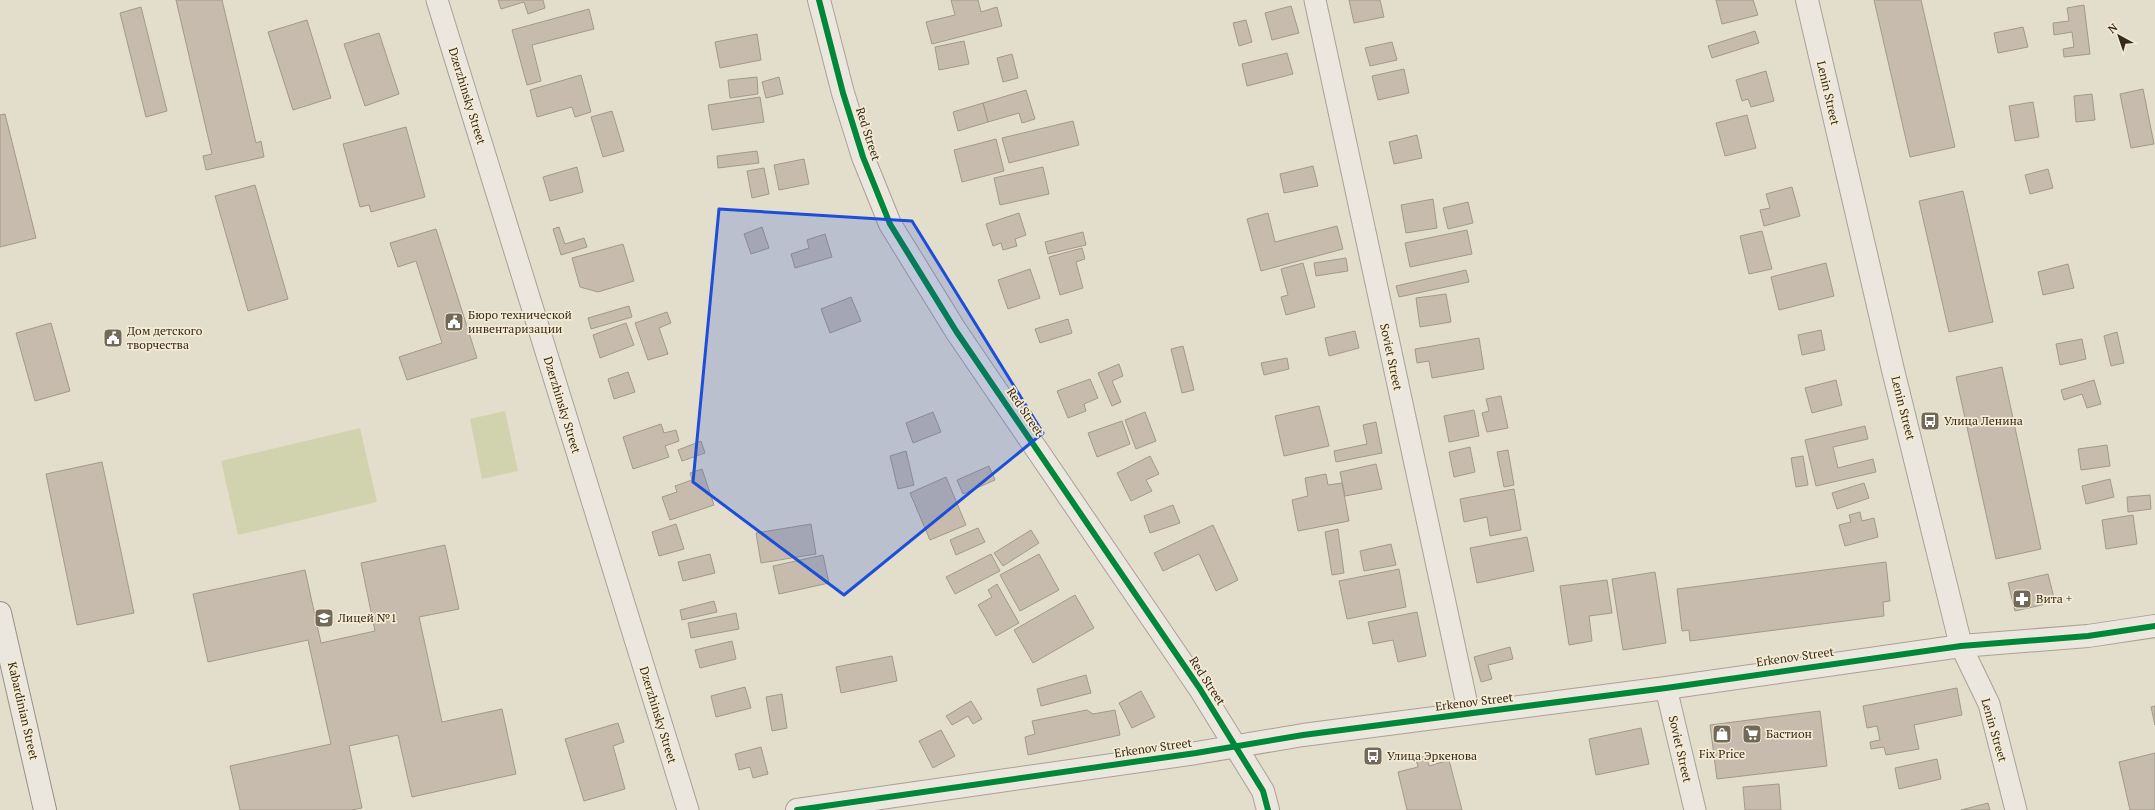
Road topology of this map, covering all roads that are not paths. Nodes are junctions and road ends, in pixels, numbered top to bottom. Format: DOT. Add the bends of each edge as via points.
graph roads {
  1 [pos="437,0"];
  2 [pos="819,0"];
  3 [pos="1314,0"];
  4 [pos="1807,0"];
  5 [pos="0,613"];
  6 [pos="2155,626"];
  7 [pos="1961,646"];
  8 [pos="1666,688"];
  9 [pos="1469,714"];
  10 [pos="1234,747"];
  11 [pos="45,810"];
  12 [pos="688,810"];
  13 [pos="797,810"];
  14 [pos="1268,810"];
  15 [pos="1695,810"];
  16 [pos="2016,810"];
  1 -- 12 [label="street, Dzerzhinsky Street"];
  2 -- 10 [label="street, Red Street" via="861,150 890,224 956,332 1200,689"];
  3 -- 9 [label="street, Soviet Street"];
  4 -- 7 [label="street, Lenin Street" via="1893,370"];
  5 -- 11 [label="street, Kabardinian Street"];
  6 -- 7 [label="street, Erkenov Street" via="2088,636"];
  7 -- 8 [label="street, Erkenov Street"];
  7 -- 16 [label="street, Lenin Street" via="1990,704"];
  8 -- 9 [label="street, Erkenov Street"];
  8 -- 15 [label="street, Soviet Street"];
  9 -- 10 [label="street, Erkenov Street" via="1303,735"];
  10 -- 13 [label="street, Erkenov Street"];
  10 -- 14 [label="street, Red Street" via="1263,791"];
}
